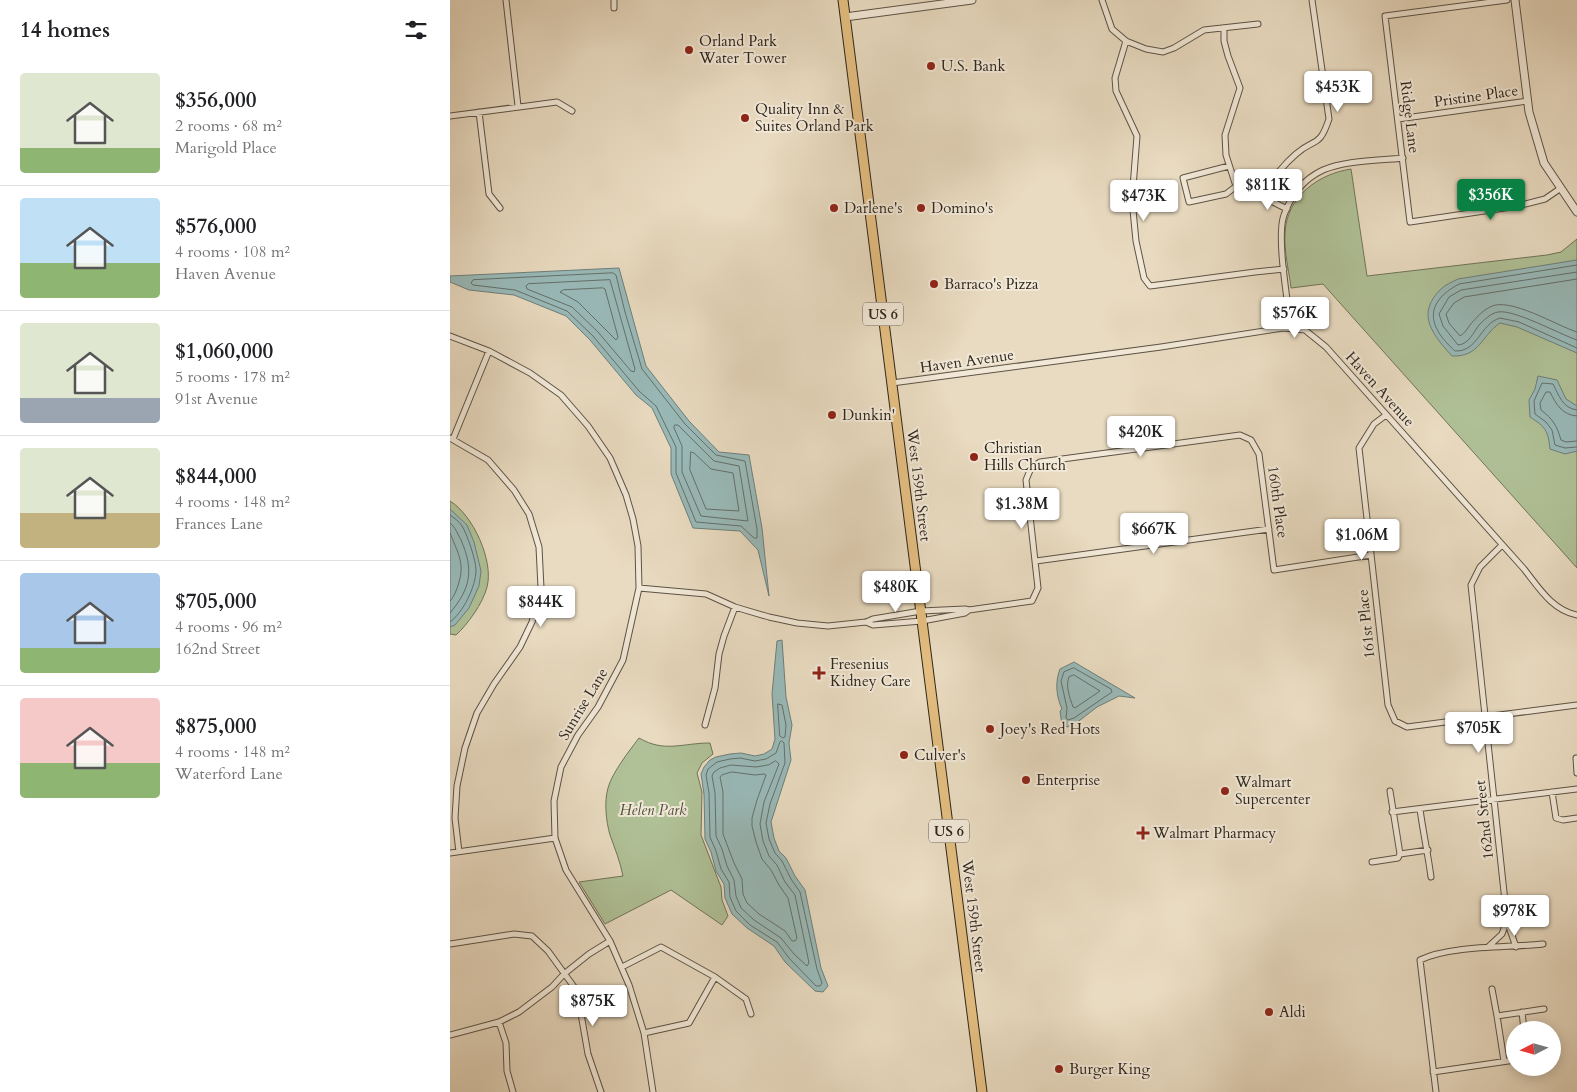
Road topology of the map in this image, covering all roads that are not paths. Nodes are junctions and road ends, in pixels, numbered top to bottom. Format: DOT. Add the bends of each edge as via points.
graph roads {
  1 [pos="506,0"];
  2 [pos="614,0"];
  3 [pos="843,0"];
  4 [pos="972,0"];
  5 [pos="1102,0"];
  6 [pos="1312,0"];
  7 [pos="1507,0"];
  8 [pos="1515,0"];
  9 [pos="614,8"];
  10 [pos="845,17"];
  11 [pos="1258,24"];
  12 [pos="1224,28"];
  13 [pos="1126,42"];
  14 [pos="1528,101"];
  15 [pos="518,106"];
  16 [pos="572,111"];
  17 [pos="479,112"];
  18 [pos="450,116"];
  19 [pos="1398,119"];
  20 [pos="1403,158"];
  21 [pos="1229,166"];
  22 [pos="1239,184"];
  23 [pos="1561,188"];
  24 [pos="1262,194"];
  25 [pos="500,208"];
  26 [pos="1287,209"];
  27 [pos="1577,212"];
  28 [pos="1284,270"];
  29 [pos="1291,329"];
  30 [pos="450,336"];
  31 [pos="489,351"];
  32 [pos="892,383"];
  33 [pos="1386,415"];
  34 [pos="452,438"];
  35 [pos="1269,529"];
  36 [pos="1502,545"];
  37 [pos="1372,555"];
  38 [pos="1036,561"];
  39 [pos="639,588"];
  40 [pos="735,607"];
  41 [pos="921,610"];
  42 [pos="969,610"];
  43 [pos="1577,615"];
  44 [pos="922,620"];
  45 [pos="866,622"];
  46 [pos="1577,705"];
  47 [pos="1486,717"];
  48 [pos="705,725"];
  49 [pos="1576,758"];
  50 [pos="1577,773"];
  51 [pos="1577,789"];
  52 [pos="1390,791"];
  53 [pos="1552,792"];
  54 [pos="1494,799"];
  55 [pos="1420,809"];
  56 [pos="1392,812"];
  57 [pos="1577,818"];
  58 [pos="555,838"];
  59 [pos="1428,850"];
  60 [pos="459,852"];
  61 [pos="450,853"];
  62 [pos="1400,854"];
  63 [pos="1372,862"];
  64 [pos="1431,877"];
  65 [pos="1507,920"];
  66 [pos="610,941"];
  67 [pos="450,944"];
  68 [pos="1543,944"];
  69 [pos="1488,947"];
  70 [pos="1516,947"];
  71 [pos="622,967"];
  72 [pos="564,974"];
  73 [pos="715,977"];
  74 [pos="1492,989"];
  75 [pos="1544,1009"];
  76 [pos="1522,1012"];
  77 [pos="751,1014"];
  78 [pos="1497,1016"];
  79 [pos="1523,1021"];
  80 [pos="499,1022"];
  81 [pos="644,1033"];
  82 [pos="450,1035"];
  83 [pos="1504,1061"];
  84 [pos="1433,1072"];
  85 [pos="513,1092"];
  86 [pos="601,1092"];
  87 [pos="653,1092"];
  88 [pos="982,1092"];
  89 [pos="1436,1092"];
  1 -- 15 [label="street"];
  2 -- 9 [label="street"];
  3 -- 10 [label="main road, West 159th Street / US 6"];
  4 -- 10 [label="street"];
  5 -- 13 [label="street" via="1112,29"];
  6 -- 24 [label="street" via="1329,118 1324,136 1298,152 1278,171"];
  7 -- 19 [label="street, Ridge Lane" via="1384,16"];
  8 -- 14 [label="street"];
  10 -- 32 [label="main road, West 159th Street / US 6"];
  11 -- 12 [label="street"];
  12 -- 13 [label="street" via="1204,30 1163,52"];
  12 -- 21 [label="street" via="1228,56 1240,88 1225,135"];
  13 -- 28 [label="street" via="1115,78 1116,91 1137,136 1132,200 1144,278 1150,286"];
  14 -- 19 [label="street, Pristine Place"];
  14 -- 23 [label="street" via="1544,163"];
  15 -- 16 [label="street" via="557,102"];
  15 -- 17 [label="street"];
  17 -- 18 [label="street"];
  17 -- 25 [label="street" via="489,194"];
  19 -- 20 [label="street, Ridge Lane"];
  20 -- 23 [label="street, Ridge Lane" via="1410,222 1518,206 1545,199"];
  20 -- 26 [label="street" via="1324,170 1306,180"];
  21 -- 22 [label="street"];
  21 -- 22 [label="street" via="1182,178 1189,202 1226,194"];
  22 -- 24 [label="street"];
  23 -- 27 [label="street"];
  24 -- 26 [label="street"];
  26 -- 28 [label="street" via="1281,235"];
  28 -- 29 [label="street"];
  29 -- 32 [label="street, Haven Avenue"];
  29 -- 33 [label="street, Haven Avenue" via="1305,330 1326,347"];
  30 -- 31 [label="street, Sunrise Lane"];
  31 -- 34 [label="street"];
  31 -- 39 [label="street, Sunrise Lane" via="530,373 561,395 610,458 633,519 638,546"];
  32 -- 41 [label="main road, West 159th Street / US 6"];
  33 -- 36 [label="street, Haven Avenue"];
  33 -- 37 [label="street, 161st Place" via="1374,424 1359,448"];
  34 -- 60 [label="street" via="488,460 514,490 529,514 539,548 541,588 524,639 477,713 465,748 457,786 455,818"];
  35 -- 37 [label="street, 160th Place" via="1274,570"];
  35 -- 38 [label="street"];
  35 -- 38 [label="street, 160th Place" via="1258,454 1251,440 1240,435 1040,462 1031,468 1026,480"];
  36 -- 43 [label="street, Haven Avenue" via="1554,605"];
  36 -- 47 [label="street, 162nd Street" via="1480,567 1471,585"];
  37 -- 47 [label="street, 161st Place" via="1388,705 1395,721 1407,727"];
  38 -- 42 [label="street" via="1038,588 1032,601"];
  39 -- 40 [label="street" via="706,594"];
  39 -- 58 [label="street, Sunrise Lane" via="623,660 560,767 554,801"];
  40 -- 45 [label="street" via="769,618 828,626"];
  40 -- 48 [label="street" via="719,654 715,688"];
  41 -- 42 [label="street"];
  41 -- 44 [label="main road, West 159th Street / US 6"];
  41 -- 45 [label="street"];
  42 -- 44 [label="street"];
  44 -- 45 [label="street" via="873,625"];
  44 -- 88 [label="main road, West 159th Street / US 6"];
  46 -- 47 [label="street"];
  47 -- 54 [label="street, 162nd Street"];
  49 -- 50 [label="street"];
  51 -- 53 [label="street"];
  52 -- 56 [label="street"];
  53 -- 54 [label="street"];
  53 -- 57 [label="street" via="1556,818"];
  54 -- 55 [label="street"];
  54 -- 65 [label="street, 162nd Street"];
  55 -- 56 [label="street"];
  55 -- 59 [label="street" via="1424,844"];
  56 -- 62 [label="street"];
  58 -- 60 [label="street"];
  58 -- 66 [label="street, Sunrise Lane" via="566,870"];
  59 -- 62 [label="street"];
  59 -- 64 [label="street"];
  60 -- 61 [label="street"];
  62 -- 63 [label="street" via="1398,858"];
  65 -- 69 [label="street" via="1502,934"];
  65 -- 70 [label="street, 162nd Street"];
  66 -- 71 [label="street, Sunrise Lane"];
  66 -- 72 [label="street"];
  67 -- 72 [label="street" via="514,934 532,936 548,951"];
  68 -- 70 [label="street"];
  69 -- 70 [label="street"];
  69 -- 84 [label="street" via="1431,955 1420,960"];
  71 -- 73 [label="street" via="661,947"];
  71 -- 81 [label="street, Sunrise Lane"];
  72 -- 80 [label="street" via="519,1012"];
  72 -- 86 [label="street" via="577,991 588,1054"];
  73 -- 77 [label="street" via="746,999"];
  73 -- 81 [label="street" via="689,1024"];
  74 -- 78 [label="street"];
  75 -- 76 [label="street"];
  76 -- 78 [label="street"];
  76 -- 79 [label="street"];
  78 -- 83 [label="street"];
  80 -- 82 [label="street"];
  80 -- 85 [label="street" via="506,1043 507,1070"];
  81 -- 87 [label="street, Sunrise Lane"];
  83 -- 84 [label="street"];
  84 -- 89 [label="street"];
}
